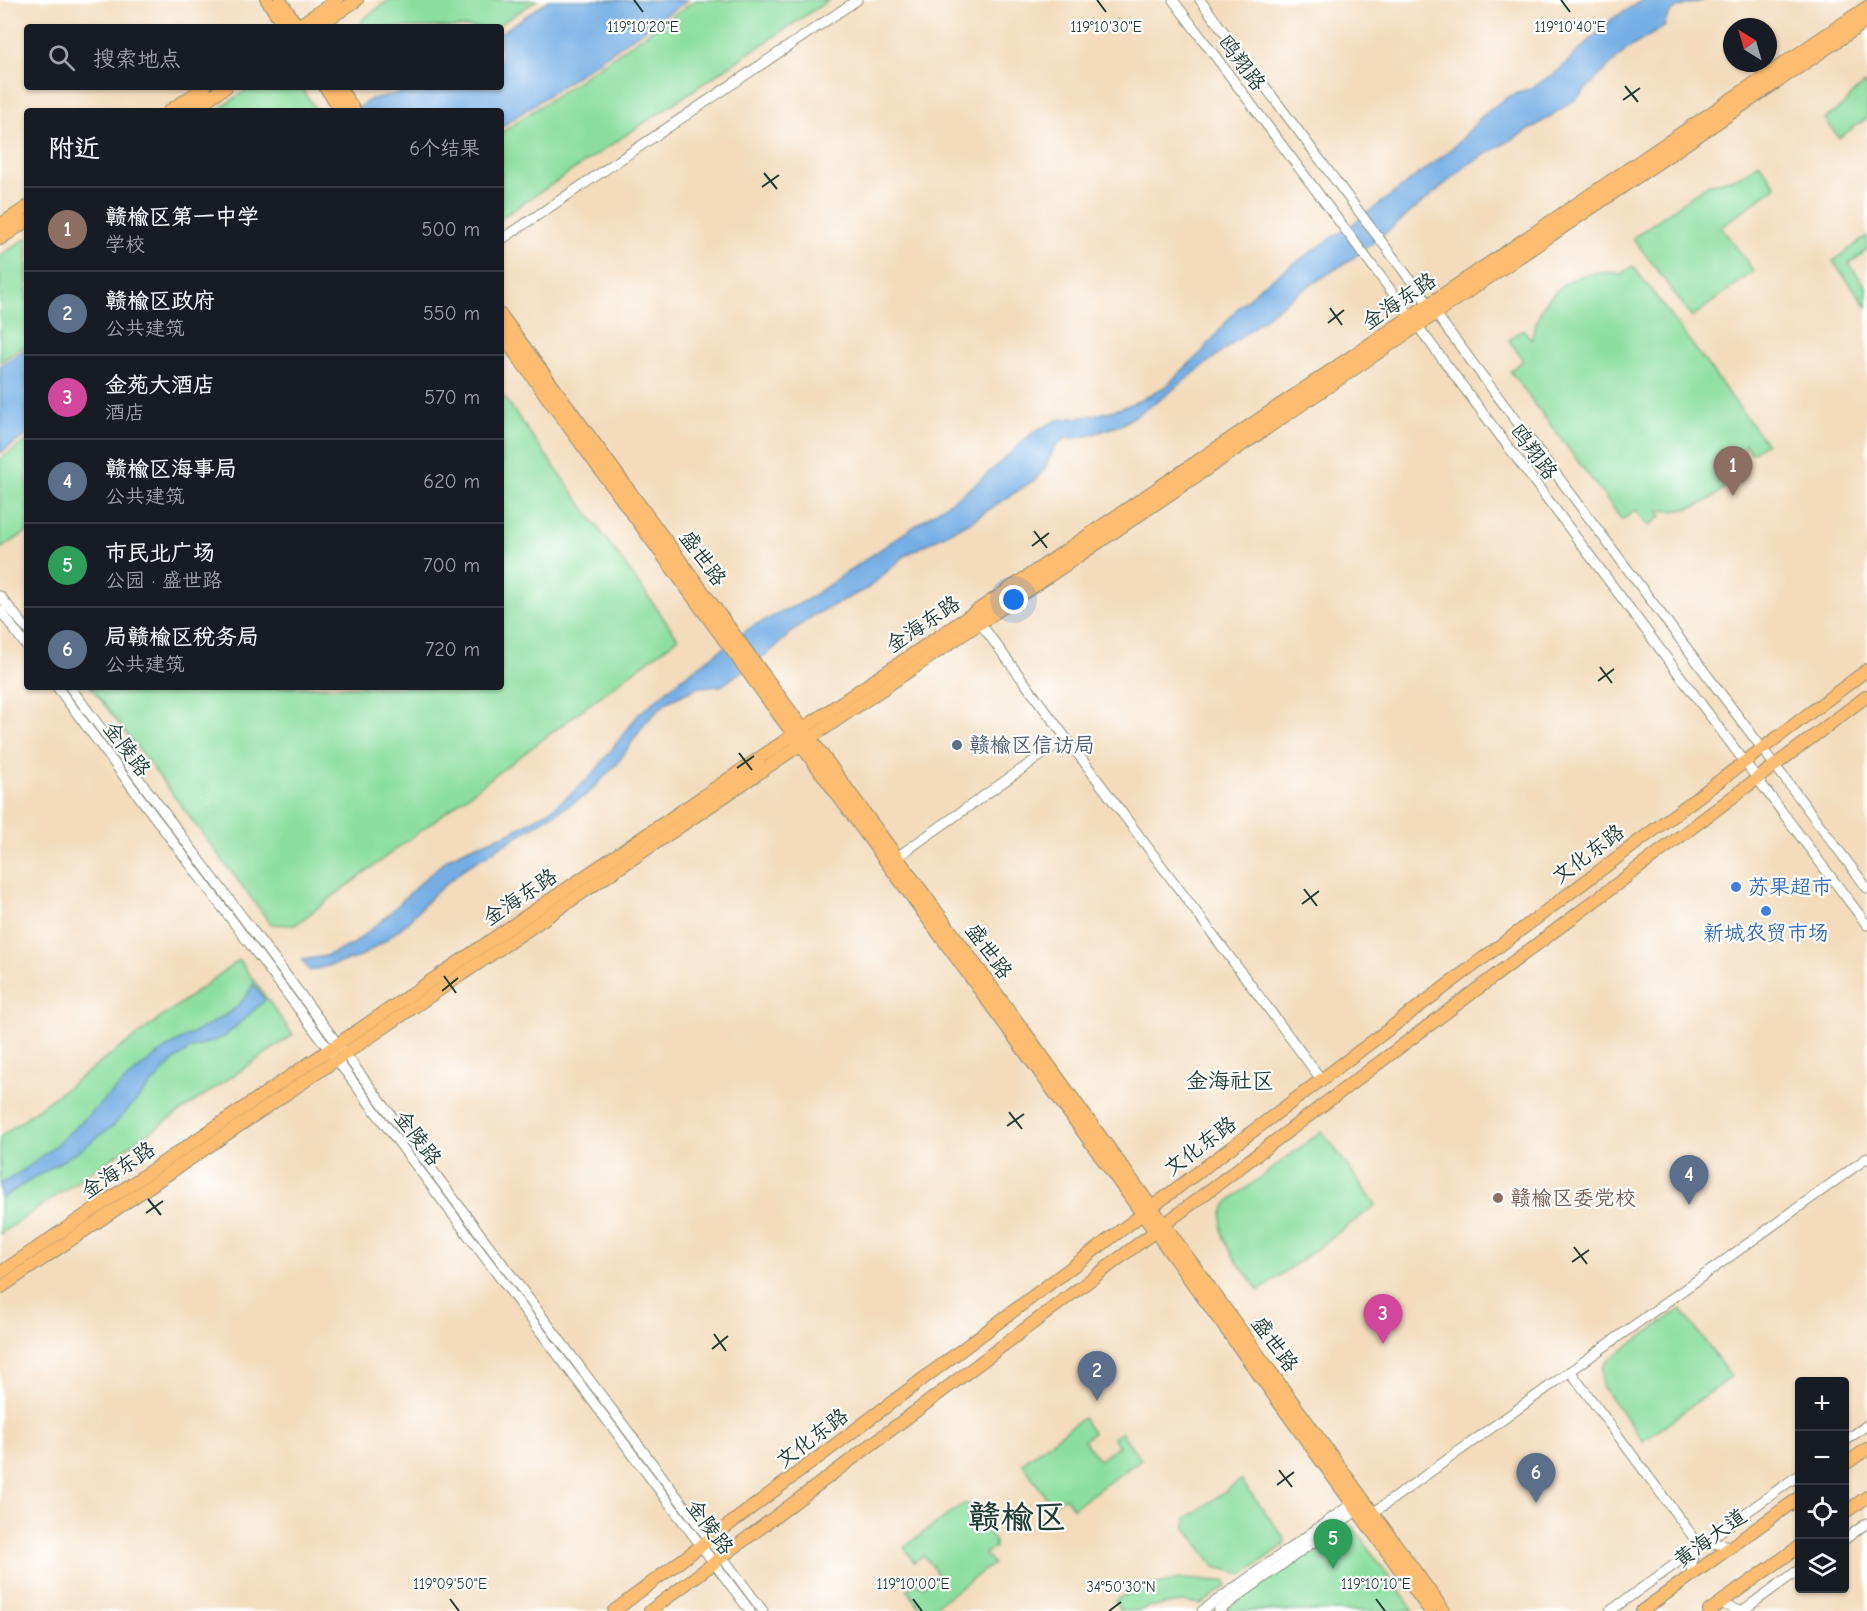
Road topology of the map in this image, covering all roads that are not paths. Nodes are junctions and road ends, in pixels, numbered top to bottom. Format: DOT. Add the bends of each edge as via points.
graph roads {
  1 [pos="267,0"];
  2 [pos="280,0"];
  3 [pos="337,0"];
  4 [pos="357,0"];
  5 [pos="857,0"];
  6 [pos="1173,0"];
  7 [pos="1200,0"];
  8 [pos="1867,7"];
  9 [pos="1867,21"];
  10 [pos="291,24"];
  11 [pos="292,24"];
  12 [pos="299,24"];
  13 [pos="321,24"];
  14 [pos="200,90"];
  15 [pos="222,90"];
  16 [pos="327,90"];
  17 [pos="341,90"];
  18 [pos="174,108"];
  19 [pos="194,108"];
  20 [pos="340,108"];
  21 [pos="353,108"];
  22 [pos="24,209"];
  23 [pos="24,223"];
  24 [pos="0,225"];
  25 [pos="504,238"];
  26 [pos="0,239"];
  27 [pos="1432,309"];
  28 [pos="504,319"];
  29 [pos="1414,322"];
  30 [pos="504,338"];
  31 [pos="0,596"];
  32 [pos="0,610"];
  33 [pos="980,623"];
  34 [pos="24,625"];
  35 [pos="24,642"];
  36 [pos="1867,670"];
  37 [pos="59,690"];
  38 [pos="72,690"];
  39 [pos="1867,696"];
  40 [pos="802,736"];
  41 [pos="1066,738"];
  42 [pos="1762,748"];
  43 [pos="1744,762"];
  44 [pos="1775,765"];
  45 [pos="1757,778"];
  46 [pos="897,857"];
  47 [pos="1867,888"];
  48 [pos="1867,925"];
  49 [pos="338,1052"];
  50 [pos="1321,1079"];
  51 [pos="1867,1158"];
  52 [pos="1147,1211"];
  53 [pos="1159,1228"];
  54 [pos="0,1273"];
  55 [pos="0,1288"];
  56 [pos="1570,1371"];
  57 [pos="1867,1425"];
  58 [pos="1849,1439"];
  59 [pos="1867,1449"];
  60 [pos="1849,1462"];
  61 [pos="1795,1478"];
  62 [pos="1867,1497"];
  63 [pos="1795,1501"];
  64 [pos="1362,1505"];
  65 [pos="1849,1510"];
  66 [pos="1867,1523"];
  67 [pos="1846,1539"];
  68 [pos="705,1543"];
  69 [pos="1732,1546"];
  70 [pos="1699,1547"];
  71 [pos="1795,1550"];
  72 [pos="718,1560"];
  73 [pos="1795,1573"];
  74 [pos="1691,1576"];
  75 [pos="1750,1581"];
  76 [pos="1714,1607"];
  77 [pos="1746,1609"];
  78 [pos="614,1611"];
  79 [pos="650,1611"];
  80 [pos="750,1611"];
  81 [pos="763,1611"];
  82 [pos="1202,1611"];
  83 [pos="1218,1611"];
  84 [pos="1430,1611"];
  85 [pos="1444,1611"];
  86 [pos="1610,1611"];
  87 [pos="1642,1611"];
  1 -- 10 [label="main road"];
  2 -- 11 [label="main road"];
  3 -- 12 [label="main road"];
  4 -- 13 [label="main road"];
  5 -- 25 [label="street"];
  6 -- 29 [label="street, 鸥翔路"];
  7 -- 27 [label="street, 鸥翔路"];
  8 -- 27 [label="main road, 金海东路"];
  9 -- 27 [label="main road, 金海东路"];
  14 -- 18 [label="main road"];
  15 -- 19 [label="main road"];
  16 -- 20 [label="main road"];
  17 -- 21 [label="main road"];
  22 -- 24 [label="main road"];
  23 -- 26 [label="main road"];
  27 -- 29 [label="main road, 金海东路"];
  27 -- 42 [label="street, 鸥翔路"];
  28 -- 40 [label="main road, 盛世路"];
  29 -- 33 [label="main road, 金海东路"];
  29 -- 40 [label="main road, 金海东路"];
  29 -- 43 [label="street, 鸥翔路"];
  30 -- 40 [label="main road, 盛世路"];
  31 -- 34 [label="street"];
  32 -- 35 [label="street"];
  33 -- 40 [label="main road, 金海东路"];
  33 -- 41 [label="street"];
  36 -- 42 [label="main road, 文化东路"];
  37 -- 49 [label="street, 金陵路"];
  38 -- 49 [label="street, 金陵路"];
  39 -- 44 [label="main road, 文化东路"];
  40 -- 46 [label="main road, 盛世路"];
  40 -- 49 [label="main road, 金海东路"];
  40 -- 52 [label="main road, 盛世路"];
  41 -- 46 [label="street"];
  41 -- 50 [label="street"];
  42 -- 43 [label="main road, 文化东路"];
  42 -- 44 [label="street, 鸥翔路"];
  43 -- 45 [label="street, 鸥翔路"];
  43 -- 50 [label="main road, 文化东路"];
  44 -- 45 [label="main road, 文化东路"];
  44 -- 47 [label="street, 鸥翔路"];
  45 -- 48 [label="street, 鸥翔路"];
  45 -- 53 [label="main road, 文化东路"];
  46 -- 52 [label="main road, 盛世路"];
  49 -- 54 [label="main road, 金海东路"];
  49 -- 55 [label="main road, 金海东路"];
  49 -- 68 [label="street, 金陵路"];
  50 -- 52 [label="main road, 文化东路"];
  51 -- 56 [label="street"];
  52 -- 53 [label="main road, 盛世路"];
  52 -- 68 [label="main road, 文化东路"];
  53 -- 64 [label="main road, 盛世路"];
  53 -- 72 [label="main road, 文化东路"];
  56 -- 64 [label="street"];
  56 -- 70 [label="street"];
  57 -- 58 [label="street"];
  59 -- 60 [label="main road"];
  61 -- 70 [label="street"];
  62 -- 65 [label="main road"];
  63 -- 69 [label="main road, 黄海大道"];
  64 -- 82 [label="street"];
  64 -- 83 [label="street"];
  64 -- 84 [label="main road, 盛世路"];
  64 -- 85 [label="main road, 盛世路"];
  66 -- 67 [label="street"];
  68 -- 72 [label="street, 金陵路"];
  68 -- 78 [label="main road, 文化东路"];
  69 -- 70 [label="street"];
  69 -- 74 [label="main road, 黄海大道"];
  70 -- 74 [label="street"];
  70 -- 86 [label="street"];
  71 -- 75 [label="main road"];
  72 -- 79 [label="main road, 文化东路"];
  72 -- 80 [label="street, 金陵路"];
  72 -- 81 [label="street, 金陵路"];
  73 -- 77 [label="street"];
  74 -- 87 [label="main road, 黄海大道"];
  75 -- 76 [label="main road"];
  75 -- 77 [label="street"];
  76 -- 77 [label="street"];
}
